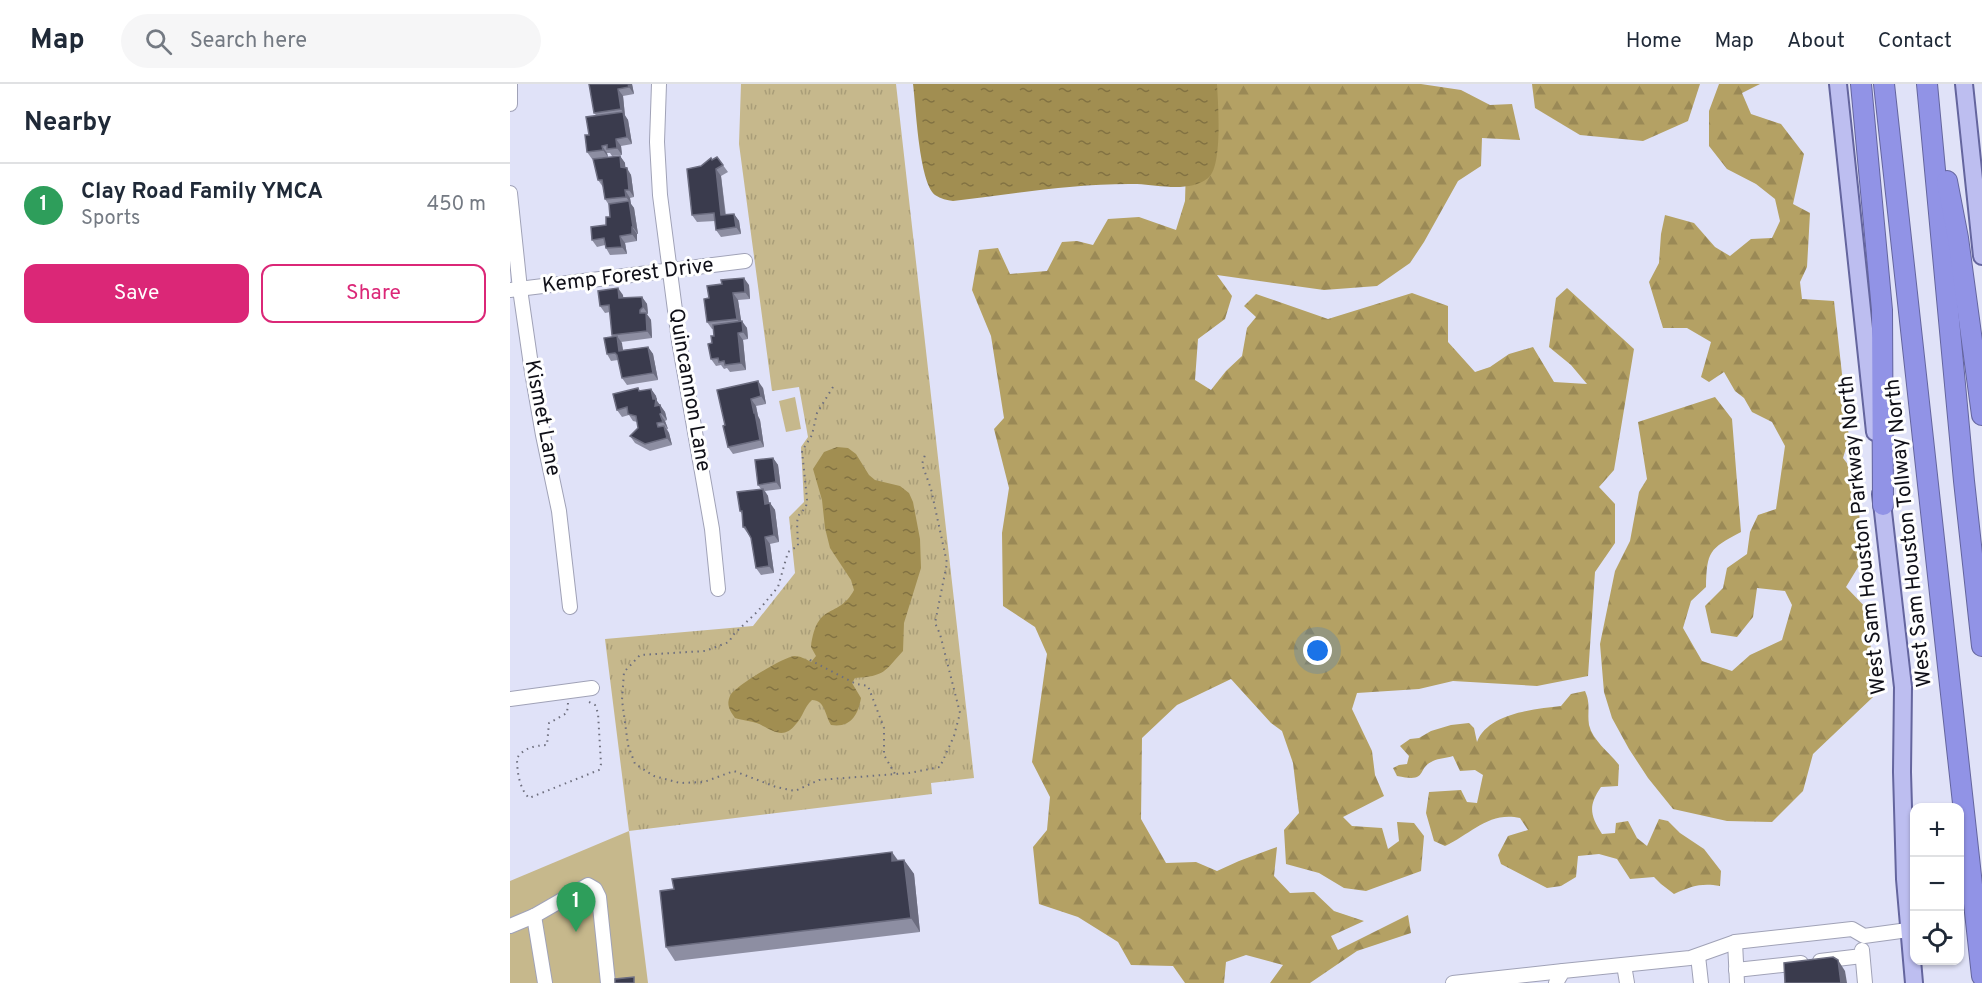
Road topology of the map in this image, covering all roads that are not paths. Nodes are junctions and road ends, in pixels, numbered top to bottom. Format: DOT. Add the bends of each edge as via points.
graph roads {
  1 [pos="510,84"];
  2 [pos="659,84"];
  3 [pos="1838,84"];
  4 [pos="1861,84"];
  5 [pos="1884,84"];
  6 [pos="1928,84"];
  7 [pos="1964,84"];
  8 [pos="510,104"];
  9 [pos="510,193"];
  10 [pos="1981,238"];
  11 [pos="1982,256"];
  12 [pos="745,261"];
  13 [pos="670,270"];
  14 [pos="515,290"];
  15 [pos="1982,415"];
  16 [pos="1883,505"];
  17 [pos="718,589"];
  18 [pos="570,607"];
  19 [pos="1982,646"];
  20 [pos="589,694"];
  21 [pos="510,699"];
  22 [pos="534,916"];
  23 [pos="510,926"];
  24 [pos="1908,930"];
  25 [pos="1864,936"];
  26 [pos="1735,942"];
  27 [pos="1698,956"];
  28 [pos="1862,957"];
  29 [pos="1624,965"];
  30 [pos="1585,969"];
  31 [pos="1736,976"];
  32 [pos="1982,976"];
  33 [pos="1560,977"];
  34 [pos="544,983"];
  35 [pos="608,983"];
  36 [pos="1453,983"];
  37 [pos="1587,983"];
  38 [pos="1627,983"];
  39 [pos="1701,983"];
  40 [pos="1865,983"];
  41 [pos="1914,983"];
  1 -- 8 [label="street"];
  2 -- 13 [label="street, Quincannon Lane" via="660,195"];
  3 -- 16 [label="main road, West Sam Houston Parkway North"];
  4 -- 16 [label="highway" via="1882,310"];
  5 -- 32 [label="highway, West Sam Houston Tollway North"];
  6 -- 15 [label="highway" via="1958,238"];
  6 -- 19 [label="highway"];
  7 -- 10 [label="main road"];
  9 -- 14 [label="street, Kismet Lane"];
  10 -- 11 [label="main road"];
  12 -- 13 [label="street, Kemp Forest Drive"];
  13 -- 14 [label="street, Kemp Forest Drive"];
  13 -- 17 [label="street, Quincannon Lane"];
  14 -- 18 [label="street, Kismet Lane" via="559,511"];
  16 -- 24 [label="main road, West Sam Houston Parkway North" via="1903,687"];
  20 -- 21 [label="street"];
  22 -- 23 [label="street"];
  22 -- 34 [label="street"];
  22 -- 35 [label="street" via="588,885 595,889"];
  24 -- 25 [label="street"];
  24 -- 41 [label="main road, West Sam Houston Parkway North"];
  25 -- 26 [label="street" via="1852,929"];
  25 -- 28 [label="street"];
  26 -- 27 [label="street"];
  26 -- 31 [label="street"];
  27 -- 29 [label="street"];
  27 -- 39 [label="street"];
  28 -- 31 [label="street"];
  28 -- 40 [label="street"];
  29 -- 30 [label="street"];
  29 -- 38 [label="street"];
  30 -- 33 [label="street"];
  30 -- 37 [label="street"];
  33 -- 36 [label="street"];
}
